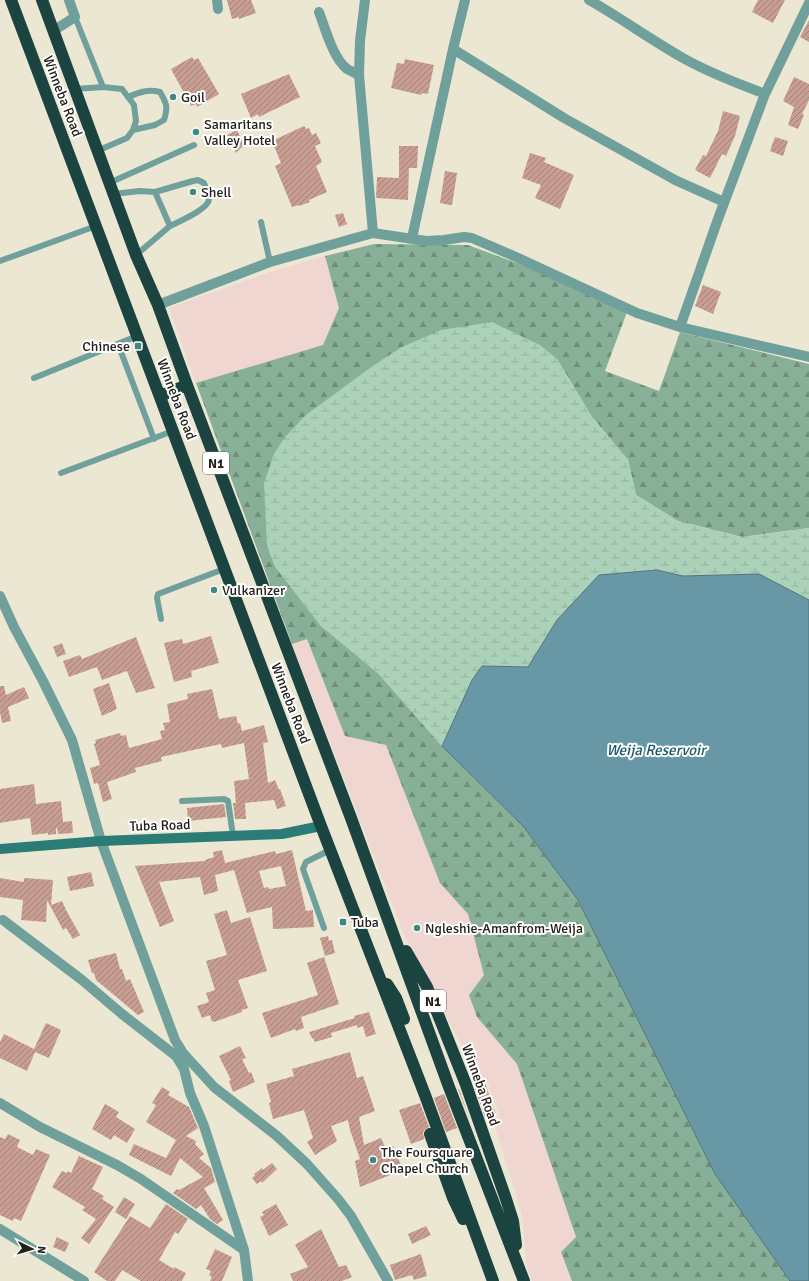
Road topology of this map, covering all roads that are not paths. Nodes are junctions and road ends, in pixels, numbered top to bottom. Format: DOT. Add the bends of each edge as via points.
graph roads {
  1 [pos="11,0"];
  2 [pos="42,0"];
  3 [pos="69,0"];
  4 [pos="365,0"];
  5 [pos="465,0"];
  6 [pos="589,0"];
  7 [pos="809,1"];
  8 [pos="318,12"];
  9 [pos="75,17"];
  10 [pos="53,31"];
  11 [pos="452,49"];
  12 [pos="359,75"];
  13 [pos="103,88"];
  14 [pos="75,89"];
  15 [pos="765,94"];
  16 [pos="128,96"];
  17 [pos="133,130"];
  18 [pos="194,145"];
  19 [pos="97,151"];
  20 [pos="111,189"];
  21 [pos="155,192"];
  22 [pos="724,202"];
  23 [pos="261,222"];
  24 [pos="96,226"];
  25 [pos="170,226"];
  26 [pos="374,233"];
  27 [pos="412,238"];
  28 [pos="136,255"];
  29 [pos="0,261"];
  30 [pos="270,262"];
  31 [pos="158,305"];
  32 [pos="680,327"];
  33 [pos="137,336"];
  34 [pos="118,344"];
  35 [pos="809,357"];
  36 [pos="34,378"];
  37 [pos="187,385"];
  38 [pos="160,396"];
  39 [pos="173,432"];
  40 [pos="154,438"];
  41 [pos="61,473"];
  42 [pos="224,569"];
  43 [pos="0,596"];
  44 [pos="161,619"];
  45 [pos="182,801"];
  46 [pos="321,826"];
  47 [pos="233,836"];
  48 [pos="101,841"];
  49 [pos="0,849"];
  50 [pos="330,850"];
  51 [pos="3,920"];
  52 [pos="324,928"];
  53 [pos="375,966"];
  54 [pos="179,1054"];
  55 [pos="1,1106"];
  56 [pos="0,1229"];
  57 [pos="244,1250"];
  58 [pos="492,1278"];
  59 [pos="84,1281"];
  60 [pos="248,1281"];
  61 [pos="388,1281"];
  62 [pos="524,1281"];
  1 -- 24 [label="highway, Winneba Road / N1"];
  2 -- 10 [label="highway, Winneba Road / N1"];
  3 -- 9 [label="street"];
  4 -- 12 [label="street"];
  5 -- 11 [label="street"];
  6 -- 15 [label="street" via="683,58 721,77"];
  7 -- 15 [label="street"];
  8 -- 12 [label="street" via="342,64"];
  9 -- 10 [label="street"];
  9 -- 13 [label="lane"];
  10 -- 14 [label="highway, Winneba Road / N1"];
  11 -- 22 [label="street" via="564,118 675,180"];
  11 -- 27 [label="street"];
  12 -- 26 [label="street"];
  13 -- 14 [label="lane"];
  13 -- 16 [label="lane" via="122,89"];
  14 -- 19 [label="highway, Winneba Road / N1"];
  15 -- 22 [label="street"];
  16 -- 17 [label="lane" via="134,105 136,121"];
  16 -- 17 [label="lane" via="154,90 160,92 166,102 164,120"];
  17 -- 19 [label="lane" via="127,138"];
  18 -- 20 [label="lane"];
  19 -- 20 [label="highway, Winneba Road / N1"];
  20 -- 21 [label="lane"];
  20 -- 28 [label="highway, Winneba Road / N1"];
  21 -- 25 [label="lane"];
  21 -- 25 [label="lane" via="198,180 204,183 208,204"];
  22 -- 32 [label="street"];
  23 -- 30 [label="lane"];
  24 -- 29 [label="lane"];
  24 -- 33 [label="highway, Winneba Road / N1"];
  25 -- 28 [label="lane"];
  26 -- 27 [label="street"];
  26 -- 30 [label="street"];
  27 -- 32 [label="street" via="426,241 472,238 638,313"];
  28 -- 31 [label="highway, Winneba Road / N1"];
  30 -- 31 [label="street"];
  31 -- 37 [label="highway, Winneba Road / N1"];
  32 -- 35 [label="street"];
  33 -- 34 [label="lane"];
  33 -- 38 [label="highway, Winneba Road / N1"];
  34 -- 36 [label="lane"];
  34 -- 40 [label="lane"];
  37 -- 38 [label="highway"];
  37 -- 62 [label="highway, Winneba Road / N1" via="391,925 443,1047 508,1224"];
  38 -- 39 [label="highway, Winneba Road / N1"];
  39 -- 40 [label="lane"];
  39 -- 42 [label="highway, Winneba Road / N1"];
  40 -- 41 [label="lane"];
  42 -- 44 [label="lane" via="158,594 156,598"];
  42 -- 46 [label="highway, Winneba Road / N1"];
  43 -- 48 [label="street" via="72,740"];
  45 -- 47 [label="lane" via="228,801"];
  46 -- 47 [label="street, Tuba Road" via="282,834"];
  46 -- 50 [label="highway, Winneba Road / N1"];
  47 -- 48 [label="street, Tuba Road"];
  48 -- 49 [label="street, Tuba Road"];
  48 -- 54 [label="street"];
  50 -- 52 [label="lane" via="306,862 303,869"];
  50 -- 53 [label="highway, Winneba Road / N1"];
  51 -- 54 [label="street" via="122,1014"];
  53 -- 58 [label="highway, Winneba Road / N1" via="382,1003 453,1198"];
  53 -- 58 [label="highway, Winneba Road / N1" via="396,998 429,1085 474,1207"];
  54 -- 57 [label="street"];
  54 -- 61 [label="street" via="214,1087 277,1136 308,1164 352,1216"];
  55 -- 57 [label="street" via="141,1179"];
  56 -- 59 [label="street"];
  57 -- 60 [label="street"];
}
